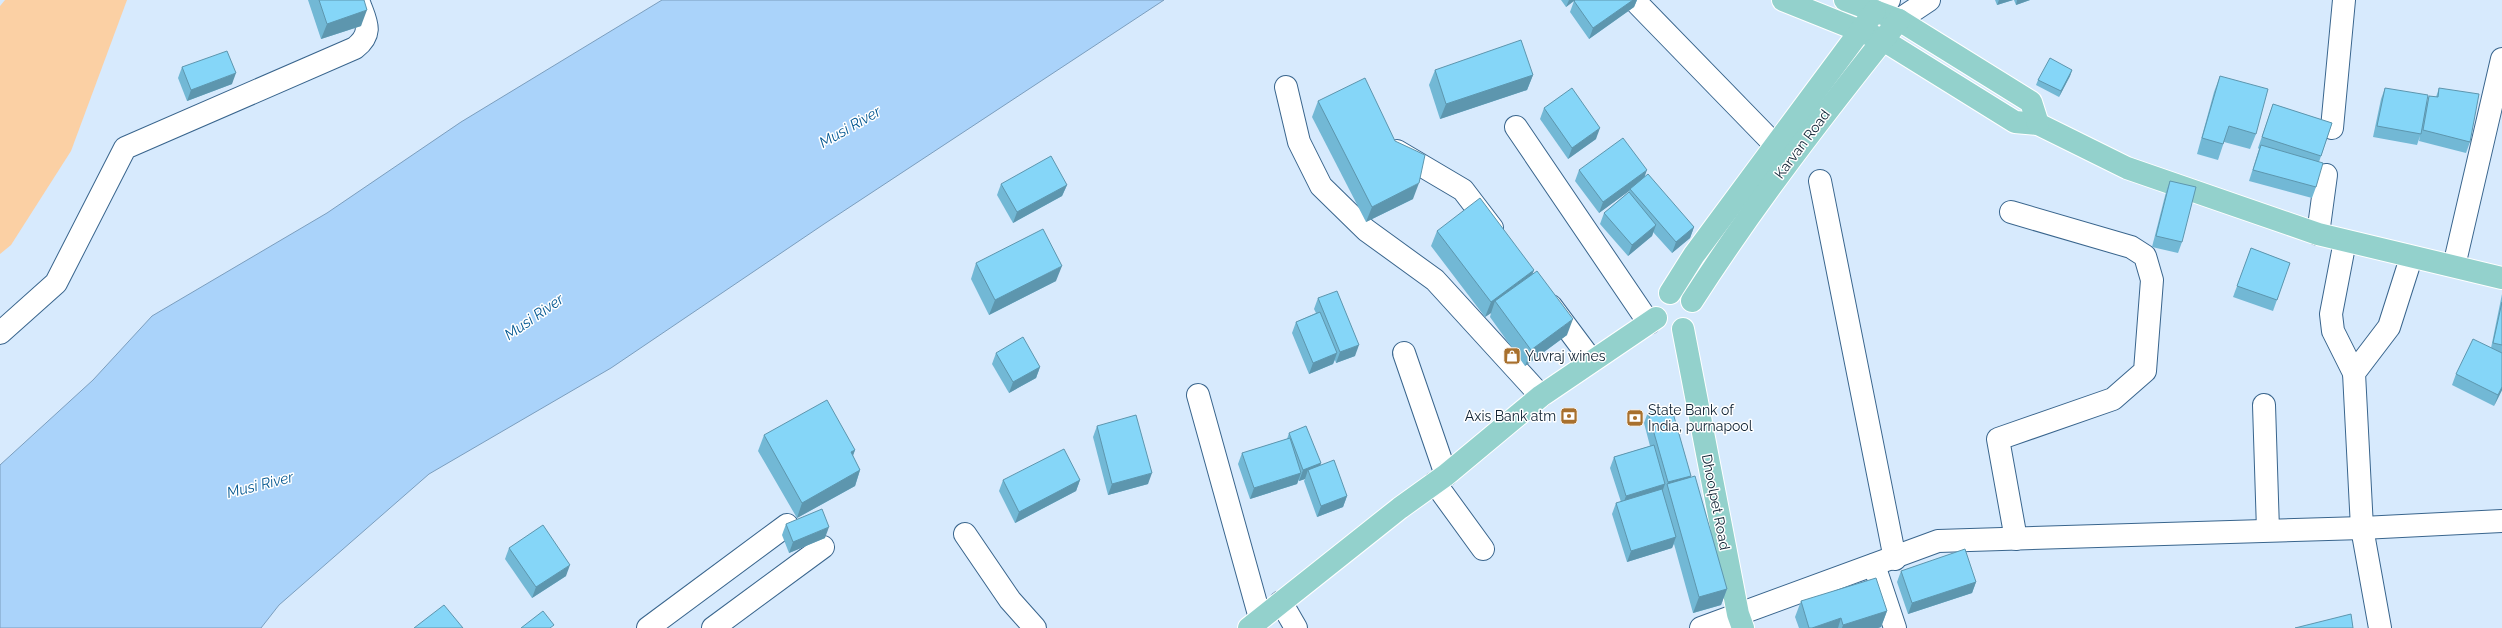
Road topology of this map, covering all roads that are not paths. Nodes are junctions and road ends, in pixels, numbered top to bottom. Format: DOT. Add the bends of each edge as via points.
graph roads {
  1 [pos="358,0"];
  2 [pos="1634,0"];
  3 [pos="1783,0"];
  4 [pos="1845,0"];
  5 [pos="1907,0"];
  6 [pos="1928,0"];
  7 [pos="2344,0"];
  8 [pos="1880,4"];
  9 [pos="1900,20"];
  10 [pos="1860,31"];
  11 [pos="1883,40"];
  12 [pos="2501,66"];
  13 [pos="1286,87"];
  14 [pos="2038,124"];
  15 [pos="1516,127"];
  16 [pos="2332,128"];
  17 [pos="1384,133"];
  18 [pos="1775,144"];
  19 [pos="2326,175"];
  20 [pos="1820,181"];
  21 [pos="2011,212"];
  22 [pos="2318,234"];
  23 [pos="2345,241"];
  24 [pos="1506,247"];
  25 [pos="2411,258"];
  26 [pos="2454,266"];
  27 [pos="2502,278"];
  28 [pos="1540,292"];
  29 [pos="1670,292"];
  30 [pos="1692,301"];
  31 [pos="1653,320"];
  32 [pos="1683,329"];
  33 [pos="0,333"];
  34 [pos="1404,353"];
  35 [pos="1592,361"];
  36 [pos="2354,373"];
  37 [pos="1198,395"];
  38 [pos="1541,396"];
  39 [pos="2264,405"];
  40 [pos="1440,479"];
  41 [pos="2502,521"];
  42 [pos="787,525"];
  43 [pos="2362,528"];
  44 [pos="2268,530"];
  45 [pos="965,534"];
  46 [pos="2016,539"];
  47 [pos="824,547"];
  48 [pos="1483,549"];
  49 [pos="1894,559"];
  50 [pos="1874,565"];
  51 [pos="1281,602"];
  52 [pos="1741,621"];
  53 [pos="1254,623"];
  54 [pos="648,628"];
  55 [pos="713,628"];
  56 [pos="1034,628"];
  57 [pos="1296,628"];
  58 [pos="1701,628"];
  59 [pos="1895,628"];
  60 [pos="2380,628"];
  1 -- 33 [label="street" via="368,29 365,40 355,48 125,148 56,283"];
  2 -- 18 [label="street"];
  3 -- 10 [label="main road"];
  4 -- 8 [label="main road"];
  5 -- 9 [label="street"];
  6 -- 9 [label="street, Karvan Road"];
  7 -- 16 [label="street"];
  8 -- 9 [label="main road"];
  8 -- 10 [label="main road"];
  9 -- 11 [label="main road, Karvan Road"];
  9 -- 14 [label="main road" via="2031,102"];
  10 -- 11 [label="main road"];
  10 -- 18 [label="main road"];
  11 -- 14 [label="main road" via="2015,122"];
  11 -- 30 [label="main road, Karvan Road" via="1848,82 1736,233"];
  12 -- 26 [label="street"];
  13 -- 38 [label="street" via="1299,142 1321,186 1366,230 1435,280"];
  14 -- 22 [label="main road" via="2126,168"];
  15 -- 31 [label="street"];
  17 -- 24 [label="street" via="1391,147 1463,190"];
  18 -- 29 [label="main road"];
  19 -- 22 [label="street"];
  20 -- 49 [label="street"];
  21 -- 46 [label="street" via="2131,247 2145,256 2152,280 2145,371 2113,399 1998,438"];
  22 -- 23 [label="main road"];
  23 -- 25 [label="main road"];
  23 -- 36 [label="street" via="2331,314 2333,331"];
  25 -- 26 [label="main road"];
  25 -- 36 [label="street" via="2389,327"];
  26 -- 27 [label="main road"];
  28 -- 35 [label="street"];
  29 -- 30 [label="main road" via="1682,293"];
  29 -- 31 [label="main road" via="1659,300"];
  30 -- 32 [label="main road" via="1694,314"];
  31 -- 32 [label="main road" via="1670,330"];
  31 -- 35 [label="main road"];
  32 -- 52 [label="main road, Dhoolpet Road"];
  34 -- 40 [label="street"];
  35 -- 38 [label="main road"];
  36 -- 43 [label="street"];
  37 -- 53 [label="street"];
  38 -- 40 [label="main road"];
  39 -- 44 [label="street"];
  40 -- 48 [label="street"];
  40 -- 51 [label="main road"];
  41 -- 43 [label="street"];
  42 -- 54 [label="street"];
  43 -- 44 [label="street"];
  43 -- 60 [label="street"];
  44 -- 46 [label="street"];
  45 -- 56 [label="street" via="1010,600"];
  46 -- 49 [label="street" via="1938,542"];
  47 -- 55 [label="street"];
  49 -- 50 [label="street"];
  50 -- 52 [label="street"];
  50 -- 59 [label="street"];
  51 -- 53 [label="main road"];
  51 -- 57 [label="street"];
  52 -- 58 [label="street"];
}
